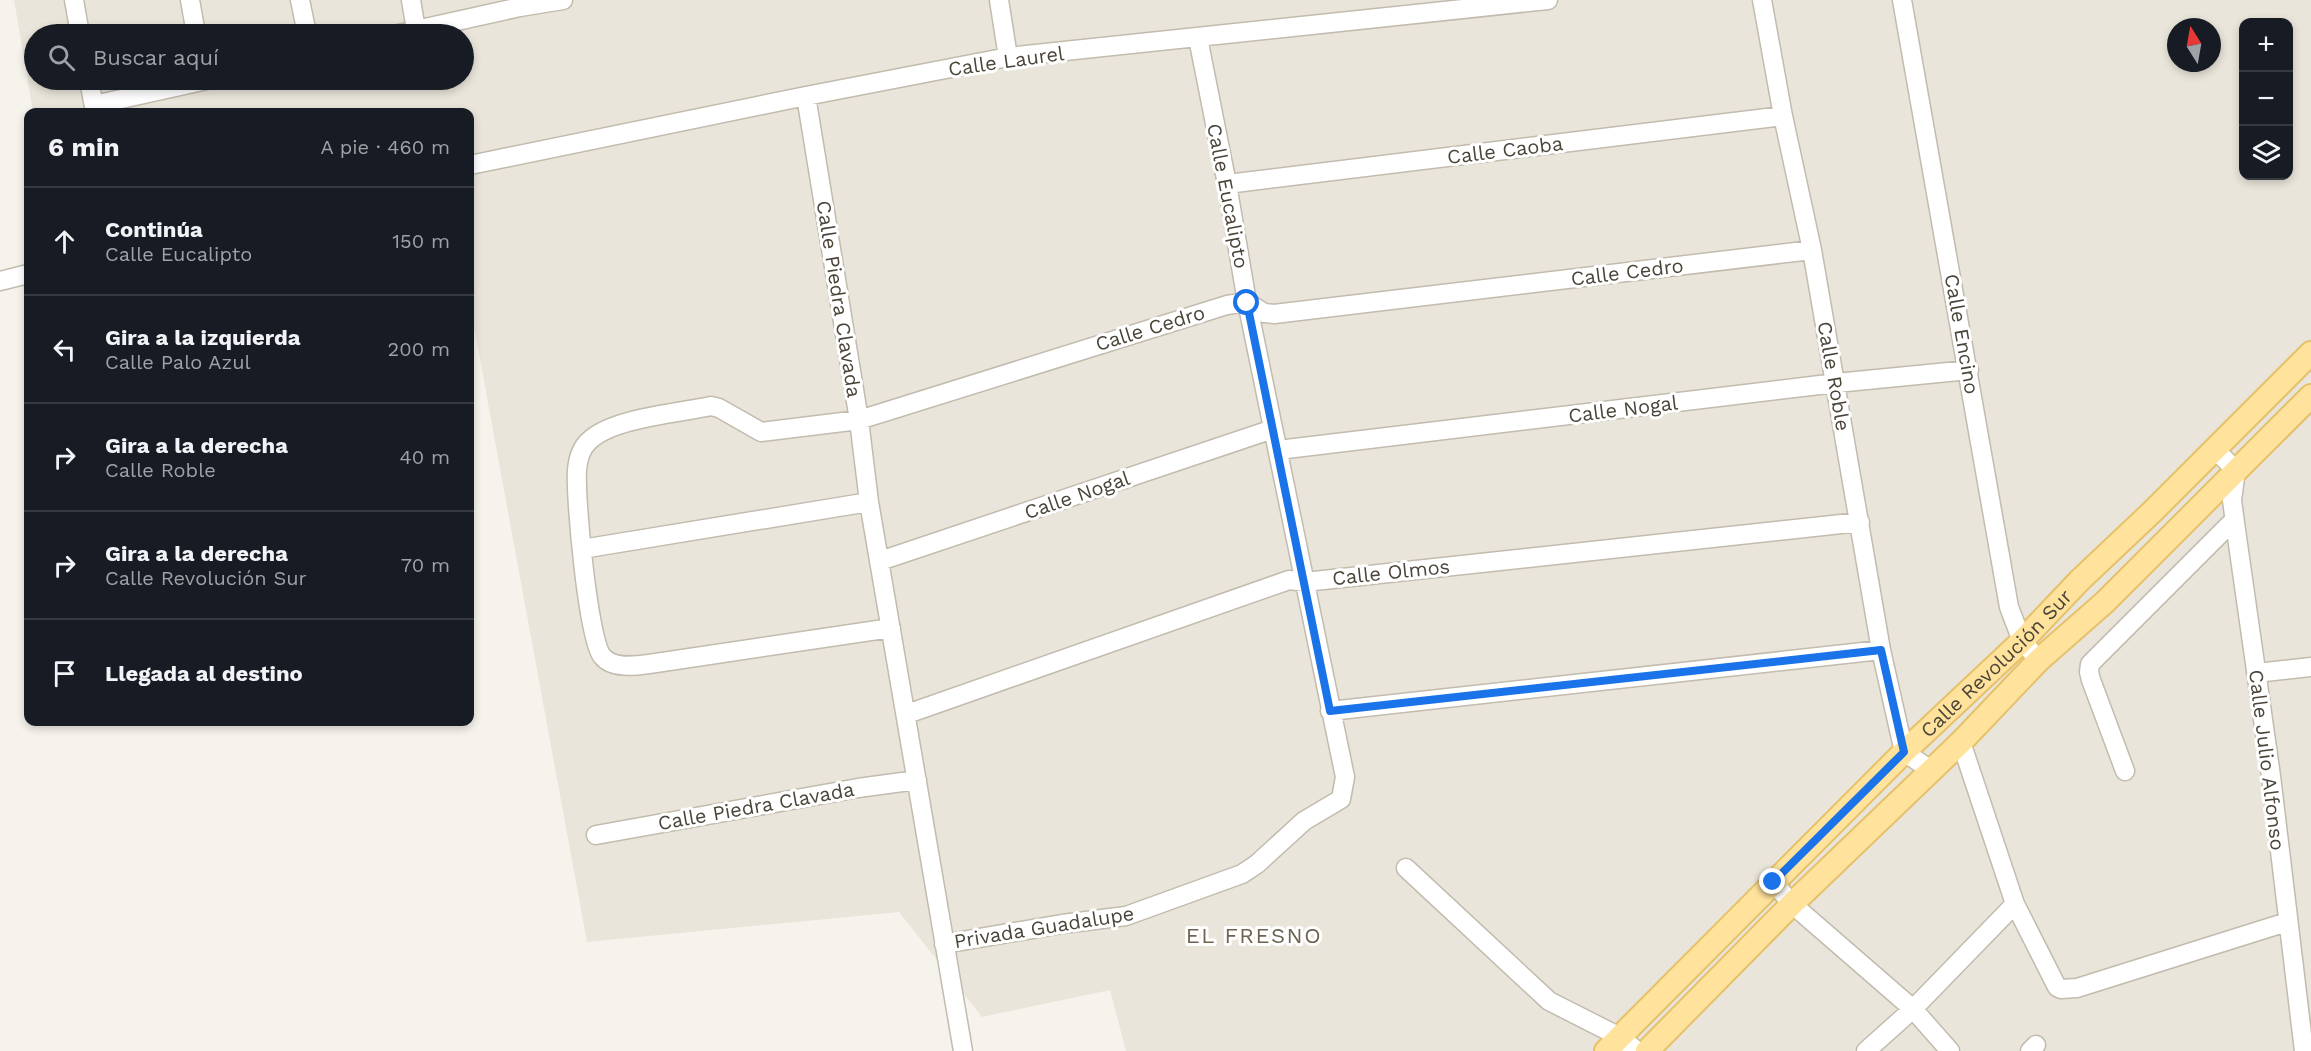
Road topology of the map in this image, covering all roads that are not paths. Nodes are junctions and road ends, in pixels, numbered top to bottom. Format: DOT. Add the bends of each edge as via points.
graph roads {
  1 [pos="74,0"];
  2 [pos="190,0"];
  3 [pos="300,0"];
  4 [pos="411,0"];
  5 [pos="563,0"];
  6 [pos="999,0"];
  7 [pos="1548,0"];
  8 [pos="1762,0"];
  9 [pos="1902,0"];
  10 [pos="520,3"];
  11 [pos="79,24"];
  12 [pos="194,24"];
  13 [pos="305,24"];
  14 [pos="415,24"];
  15 [pos="439,24"];
  16 [pos="1197,38"];
  17 [pos="1008,57"];
  18 [pos="91,90"];
  19 [pos="167,90"];
  20 [pos="806,96"];
  21 [pos="94,108"];
  22 [pos="98,108"];
  23 [pos="1783,116"];
  24 [pos="474,164"];
  25 [pos="1227,184"];
  26 [pos="1812,250"];
  27 [pos="24,275"];
  28 [pos="0,281"];
  29 [pos="1247,303"];
  30 [pos="2311,353"];
  31 [pos="1969,370"];
  32 [pos="1836,383"];
  33 [pos="2311,396"];
  34 [pos="859,420"];
  35 [pos="1273,429"];
  36 [pos="2214,449"];
  37 [pos="1278,450"];
  38 [pos="2236,470"];
  39 [pos="869,502"];
  40 [pos="2153,511"];
  41 [pos="2234,520"];
  42 [pos="1860,522"];
  43 [pos="2176,531"];
  44 [pos="582,549"];
  45 [pos="880,561"];
  46 [pos="2080,580"];
  47 [pos="1305,582"];
  48 [pos="2105,602"];
  49 [pos="891,628"];
  50 [pos="2022,641"];
  51 [pos="1881,650"];
  52 [pos="2039,660"];
  53 [pos="2311,667"];
  54 [pos="2256,673"];
  55 [pos="1330,711"];
  56 [pos="907,714"];
  57 [pos="1961,742"];
  58 [pos="1904,752"];
  59 [pos="1931,770"];
  60 [pos="2125,771"];
  61 [pos="1345,777"];
  62 [pos="917,780"];
  63 [pos="596,835"];
  64 [pos="1406,868"];
  65 [pos="1773,882"];
  66 [pos="1792,904"];
  67 [pos="2014,904"];
  68 [pos="2287,922"];
  69 [pos="945,944"];
  70 [pos="1913,1009"];
  71 [pos="1621,1046"];
  72 [pos="963,1051"];
  73 [pos="1647,1051"];
  74 [pos="1866,1051"];
  75 [pos="1950,1051"];
  76 [pos="2303,1051"];
  1 -- 11 [label="street"];
  2 -- 12 [label="street"];
  3 -- 13 [label="street"];
  4 -- 14 [label="street"];
  5 -- 10 [label="street"];
  6 -- 17 [label="street"];
  7 -- 16 [label="street, Calle Laurel"];
  8 -- 23 [label="street, Calle Roble"];
  9 -- 31 [label="street, Calle Encino"];
  10 -- 15 [label="street"];
  16 -- 17 [label="street, Calle Laurel"];
  16 -- 25 [label="street, Calle Eucalipto"];
  17 -- 20 [label="street, Calle Laurel"];
  18 -- 21 [label="street"];
  19 -- 22 [label="street"];
  20 -- 24 [label="street, Calle Laurel"];
  20 -- 34 [label="street, Calle Piedra Clavada"];
  23 -- 25 [label="street, Calle Caoba"];
  23 -- 26 [label="street, Calle Roble"];
  25 -- 29 [label="street, Calle Eucalipto"];
  26 -- 29 [label="street, Calle Cedro" via="1274,314"];
  26 -- 32 [label="street, Calle Roble"];
  27 -- 28 [label="street"];
  29 -- 34 [label="street, Calle Cedro" via="1207,310"];
  29 -- 35 [label="street, Calle Eucalipto"];
  30 -- 36 [label="main road, Calle Revolución Sur"];
  31 -- 32 [label="street, Calle Nogal"];
  31 -- 50 [label="street, Calle Encino" via="2009,607"];
  32 -- 37 [label="street, Calle Nogal"];
  32 -- 42 [label="street, Calle Roble"];
  33 -- 38 [label="main road, Calle Revolución Sur"];
  34 -- 39 [label="street, Calle Piedra Clavada"];
  34 -- 44 [label="street, Calle Cedro" via="761,432 711,406 620,424 596,435 582,450 579,460"];
  35 -- 37 [label="street, Calle Eucalipto"];
  35 -- 45 [label="street, Calle Nogal"];
  36 -- 38 [label="street"];
  36 -- 40 [label="main road, Calle Revolución Sur"];
  37 -- 47 [label="street, Calle Eucalipto"];
  38 -- 41 [label="street, Calle Julio Alfonso"];
  38 -- 43 [label="main road, Calle Revolución Sur"];
  39 -- 44 [label="street"];
  39 -- 45 [label="street, Calle Piedra Clavada"];
  40 -- 43 [label="main road"];
  40 -- 46 [label="main road, Calle Revolución Sur"];
  41 -- 54 [label="street, Calle Julio Alfonso"];
  41 -- 60 [label="street" via="2090,664 2091,680"];
  42 -- 47 [label="street, Calle Olmos"];
  42 -- 51 [label="street, Calle Roble"];
  43 -- 48 [label="main road, Calle Revolución Sur"];
  44 -- 49 [label="street" via="598,648 607,661 618,665 650,664"];
  45 -- 49 [label="street, Calle Piedra Clavada"];
  46 -- 48 [label="main road"];
  46 -- 50 [label="main road, Calle Revolución Sur"];
  47 -- 55 [label="street, Calle Eucalipto"];
  47 -- 56 [label="street, Calle Olmos" via="1289,580 1260,589"];
  48 -- 52 [label="main road, Calle Revolución Sur"];
  49 -- 56 [label="street, Calle Piedra Clavada"];
  50 -- 52 [label="street, Calle Encino"];
  50 -- 58 [label="main road, Calle Revolución Sur"];
  51 -- 55 [label="street"];
  51 -- 58 [label="street, Calle Roble"];
  52 -- 57 [label="main road, Calle Revolución Sur"];
  53 -- 54 [label="street"];
  54 -- 68 [label="street, Calle Julio Alfonso"];
  55 -- 61 [label="street, Calle Eucalipto"];
  56 -- 62 [label="street, Calle Piedra Clavada"];
  57 -- 59 [label="main road, Calle Revolución Sur"];
  57 -- 67 [label="street"];
  58 -- 59 [label="street"];
  58 -- 65 [label="main road, Calle Revolución Sur"];
  59 -- 66 [label="main road, Calle Revolución Sur"];
  61 -- 69 [label="street, Privada Guadalupe" via="1344,792 1336,804 1310,817 1242,874 1126,916"];
  62 -- 63 [label="street, Calle Piedra Clavada"];
  62 -- 69 [label="street, Calle Piedra Clavada"];
  64 -- 71 [label="street" via="1549,1001"];
  65 -- 66 [label="street"];
  65 -- 71 [label="main road, Calle Revolución Sur"];
  66 -- 70 [label="street"];
  66 -- 73 [label="main road, Calle Revolución Sur"];
  67 -- 68 [label="street" via="2054,983 2061,989 2078,988"];
  67 -- 70 [label="street"];
  68 -- 76 [label="street, Calle Julio Alfonso"];
  69 -- 72 [label="street, Calle Piedra Clavada"];
  70 -- 74 [label="street"];
  70 -- 75 [label="street"];
}
